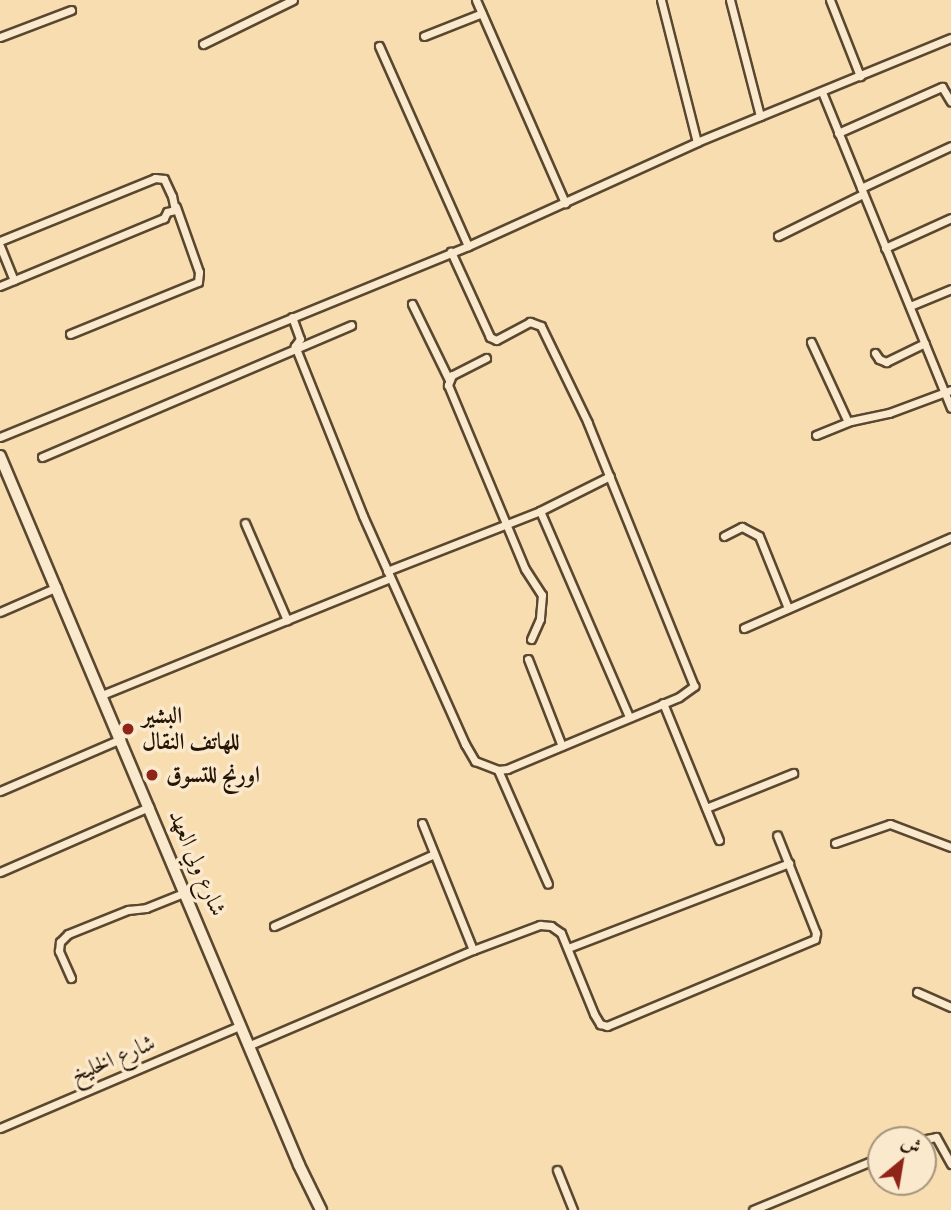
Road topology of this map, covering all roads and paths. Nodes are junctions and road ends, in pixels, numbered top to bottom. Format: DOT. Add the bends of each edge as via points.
graph roads {
  1 [pos="293,0"];
  2 [pos="476,0"];
  3 [pos="661,0"];
  4 [pos="730,0"];
  5 [pos="830,0"];
  6 [pos="71,10"];
  7 [pos="482,13"];
  8 [pos="424,36"];
  9 [pos="0,37"];
  10 [pos="951,38"];
  11 [pos="203,44"];
  12 [pos="379,46"];
  13 [pos="860,76"];
  14 [pos="822,92"];
  15 [pos="951,102"];
  16 [pos="760,116"];
  17 [pos="838,133"];
  18 [pos="697,142"];
  19 [pos="951,146"];
  20 [pos="862,191"];
  21 [pos="172,196"];
  22 [pos="565,203"];
  23 [pos="951,218"];
  24 [pos="778,236"];
  25 [pos="0,241"];
  26 [pos="0,246"];
  27 [pos="468,246"];
  28 [pos="886,248"];
  29 [pos="452,252"];
  30 [pos="14,280"];
  31 [pos="0,286"];
  32 [pos="951,289"];
  33 [pos="412,304"];
  34 [pos="910,306"];
  35 [pos="292,317"];
  36 [pos="351,325"];
  37 [pos="69,334"];
  38 [pos="811,342"];
  39 [pos="925,343"];
  40 [pos="295,346"];
  41 [pos="875,353"];
  42 [pos="486,358"];
  43 [pos="449,380"];
  44 [pos="948,391"];
  45 [pos="951,408"];
  46 [pos="848,422"];
  47 [pos="816,435"];
  48 [pos="0,437"];
  49 [pos="0,456"];
  50 [pos="42,457"];
  51 [pos="610,476"];
  52 [pos="540,511"];
  53 [pos="245,523"];
  54 [pos="506,524"];
  55 [pos="724,536"];
  56 [pos="951,537"];
  57 [pos="389,574"];
  58 [pos="58,587"];
  59 [pos="788,608"];
  60 [pos="0,612"];
  61 [pos="287,620"];
  62 [pos="744,628"];
  63 [pos="531,639"];
  64 [pos="528,660"];
  65 [pos="102,695"];
  66 [pos="663,703"];
  67 [pos="629,717"];
  68 [pos="121,739"];
  69 [pos="562,746"];
  70 [pos="498,770"];
  71 [pos="793,773"];
  72 [pos="0,791"];
  73 [pos="150,807"];
  74 [pos="706,808"];
  75 [pos="422,823"];
  76 [pos="777,835"];
  77 [pos="719,840"];
  78 [pos="835,844"];
  79 [pos="951,847"];
  80 [pos="434,855"];
  81 [pos="789,863"];
  82 [pos="0,872"];
  83 [pos="548,884"];
  84 [pos="186,892"];
  85 [pos="274,926"];
  86 [pos="568,948"];
  87 [pos="473,950"];
  88 [pos="71,978"];
  89 [pos="917,992"];
  90 [pos="951,1007"];
  91 [pos="241,1024"];
  92 [pos="250,1045"];
  93 [pos="1,1126"];
  94 [pos="937,1139"];
  95 [pos="867,1163"];
  96 [pos="951,1164"];
  97 [pos="557,1170"];
  98 [pos="321,1210"];
  99 [pos="573,1210"];
  100 [pos="753,1210"];
  1 -- 11 [label="street"];
  2 -- 7 [label="street"];
  3 -- 18 [label="street"];
  4 -- 16 [label="street"];
  5 -- 13 [label="street"];
  6 -- 9 [label="street"];
  7 -- 8 [label="street"];
  7 -- 22 [label="street"];
  10 -- 13 [label="street"];
  12 -- 27 [label="street"];
  13 -- 14 [label="street"];
  14 -- 16 [label="street"];
  14 -- 17 [label="street"];
  15 -- 17 [label="street" via="942,87"];
  16 -- 18 [label="street"];
  17 -- 20 [label="street"];
  18 -- 22 [label="street"];
  19 -- 20 [label="street"];
  20 -- 24 [label="street"];
  20 -- 28 [label="street"];
  21 -- 25 [label="street" via="164,179 155,178"];
  21 -- 30 [label="street" via="175,210 164,218"];
  21 -- 37 [label="street" via="199,272 198,282"];
  22 -- 27 [label="street"];
  23 -- 28 [label="street"];
  26 -- 30 [label="street"];
  27 -- 29 [label="street"];
  28 -- 34 [label="street"];
  29 -- 35 [label="street"];
  29 -- 51 [label="street" via="490,337 496,340 530,322 541,326"];
  30 -- 31 [label="street"];
  32 -- 34 [label="street"];
  33 -- 43 [label="street"];
  34 -- 39 [label="street"];
  35 -- 40 [label="street" via="300,339"];
  35 -- 48 [label="street"];
  36 -- 40 [label="street"];
  38 -- 46 [label="street"];
  39 -- 41 [label="street" via="886,362"];
  39 -- 44 [label="street"];
  40 -- 50 [label="street"];
  40 -- 57 [label="street"];
  42 -- 43 [label="street"];
  43 -- 54 [label="street"];
  44 -- 45 [label="street"];
  44 -- 46 [label="street" via="889,413"];
  46 -- 47 [label="street"];
  49 -- 58 [label="main road, شارع ولي العهد"];
  51 -- 52 [label="street"];
  51 -- 66 [label="street" via="694,686"];
  52 -- 54 [label="street"];
  52 -- 67 [label="street"];
  53 -- 61 [label="street"];
  54 -- 57 [label="street"];
  54 -- 63 [label="street" via="542,595 540,619"];
  55 -- 59 [label="street" via="742,527 759,536"];
  56 -- 59 [label="street"];
  57 -- 61 [label="street"];
  57 -- 70 [label="street" via="465,744 475,761"];
  58 -- 60 [label="street"];
  58 -- 65 [label="main road, شارع ولي العهد"];
  59 -- 62 [label="street"];
  61 -- 65 [label="street"];
  64 -- 69 [label="street"];
  65 -- 68 [label="main road, شارع ولي العهد"];
  66 -- 67 [label="street"];
  66 -- 74 [label="street"];
  67 -- 69 [label="street"];
  68 -- 72 [label="street"];
  68 -- 73 [label="main road, شارع ولي العهد"];
  69 -- 70 [label="street"];
  70 -- 83 [label="street"];
  71 -- 74 [label="street"];
  73 -- 82 [label="street"];
  73 -- 84 [label="main road, شارع ولي العهد"];
  74 -- 77 [label="street"];
  75 -- 80 [label="street"];
  76 -- 81 [label="street"];
  78 -- 79 [label="street" via="890,824"];
  80 -- 85 [label="street"];
  80 -- 87 [label="street"];
  81 -- 86 [label="street"];
  81 -- 86 [label="street" via="815,939 607,1026 594,1014"];
  84 -- 88 [label="street" via="68,934 59,951"];
  84 -- 91 [label="main road, شارع ولي العهد"];
  86 -- 87 [label="street" via="561,933 540,925"];
  87 -- 92 [label="street"];
  89 -- 90 [label="street"];
  91 -- 92 [label="main road, شارع ولي العهد"];
  91 -- 93 [label="street, شارع الخليخ"];
  92 -- 98 [label="main road, شارع ولي العهد"];
  94 -- 96 [label="street"];
  95 -- 100 [label="street"];
  97 -- 99 [label="street"];
}
